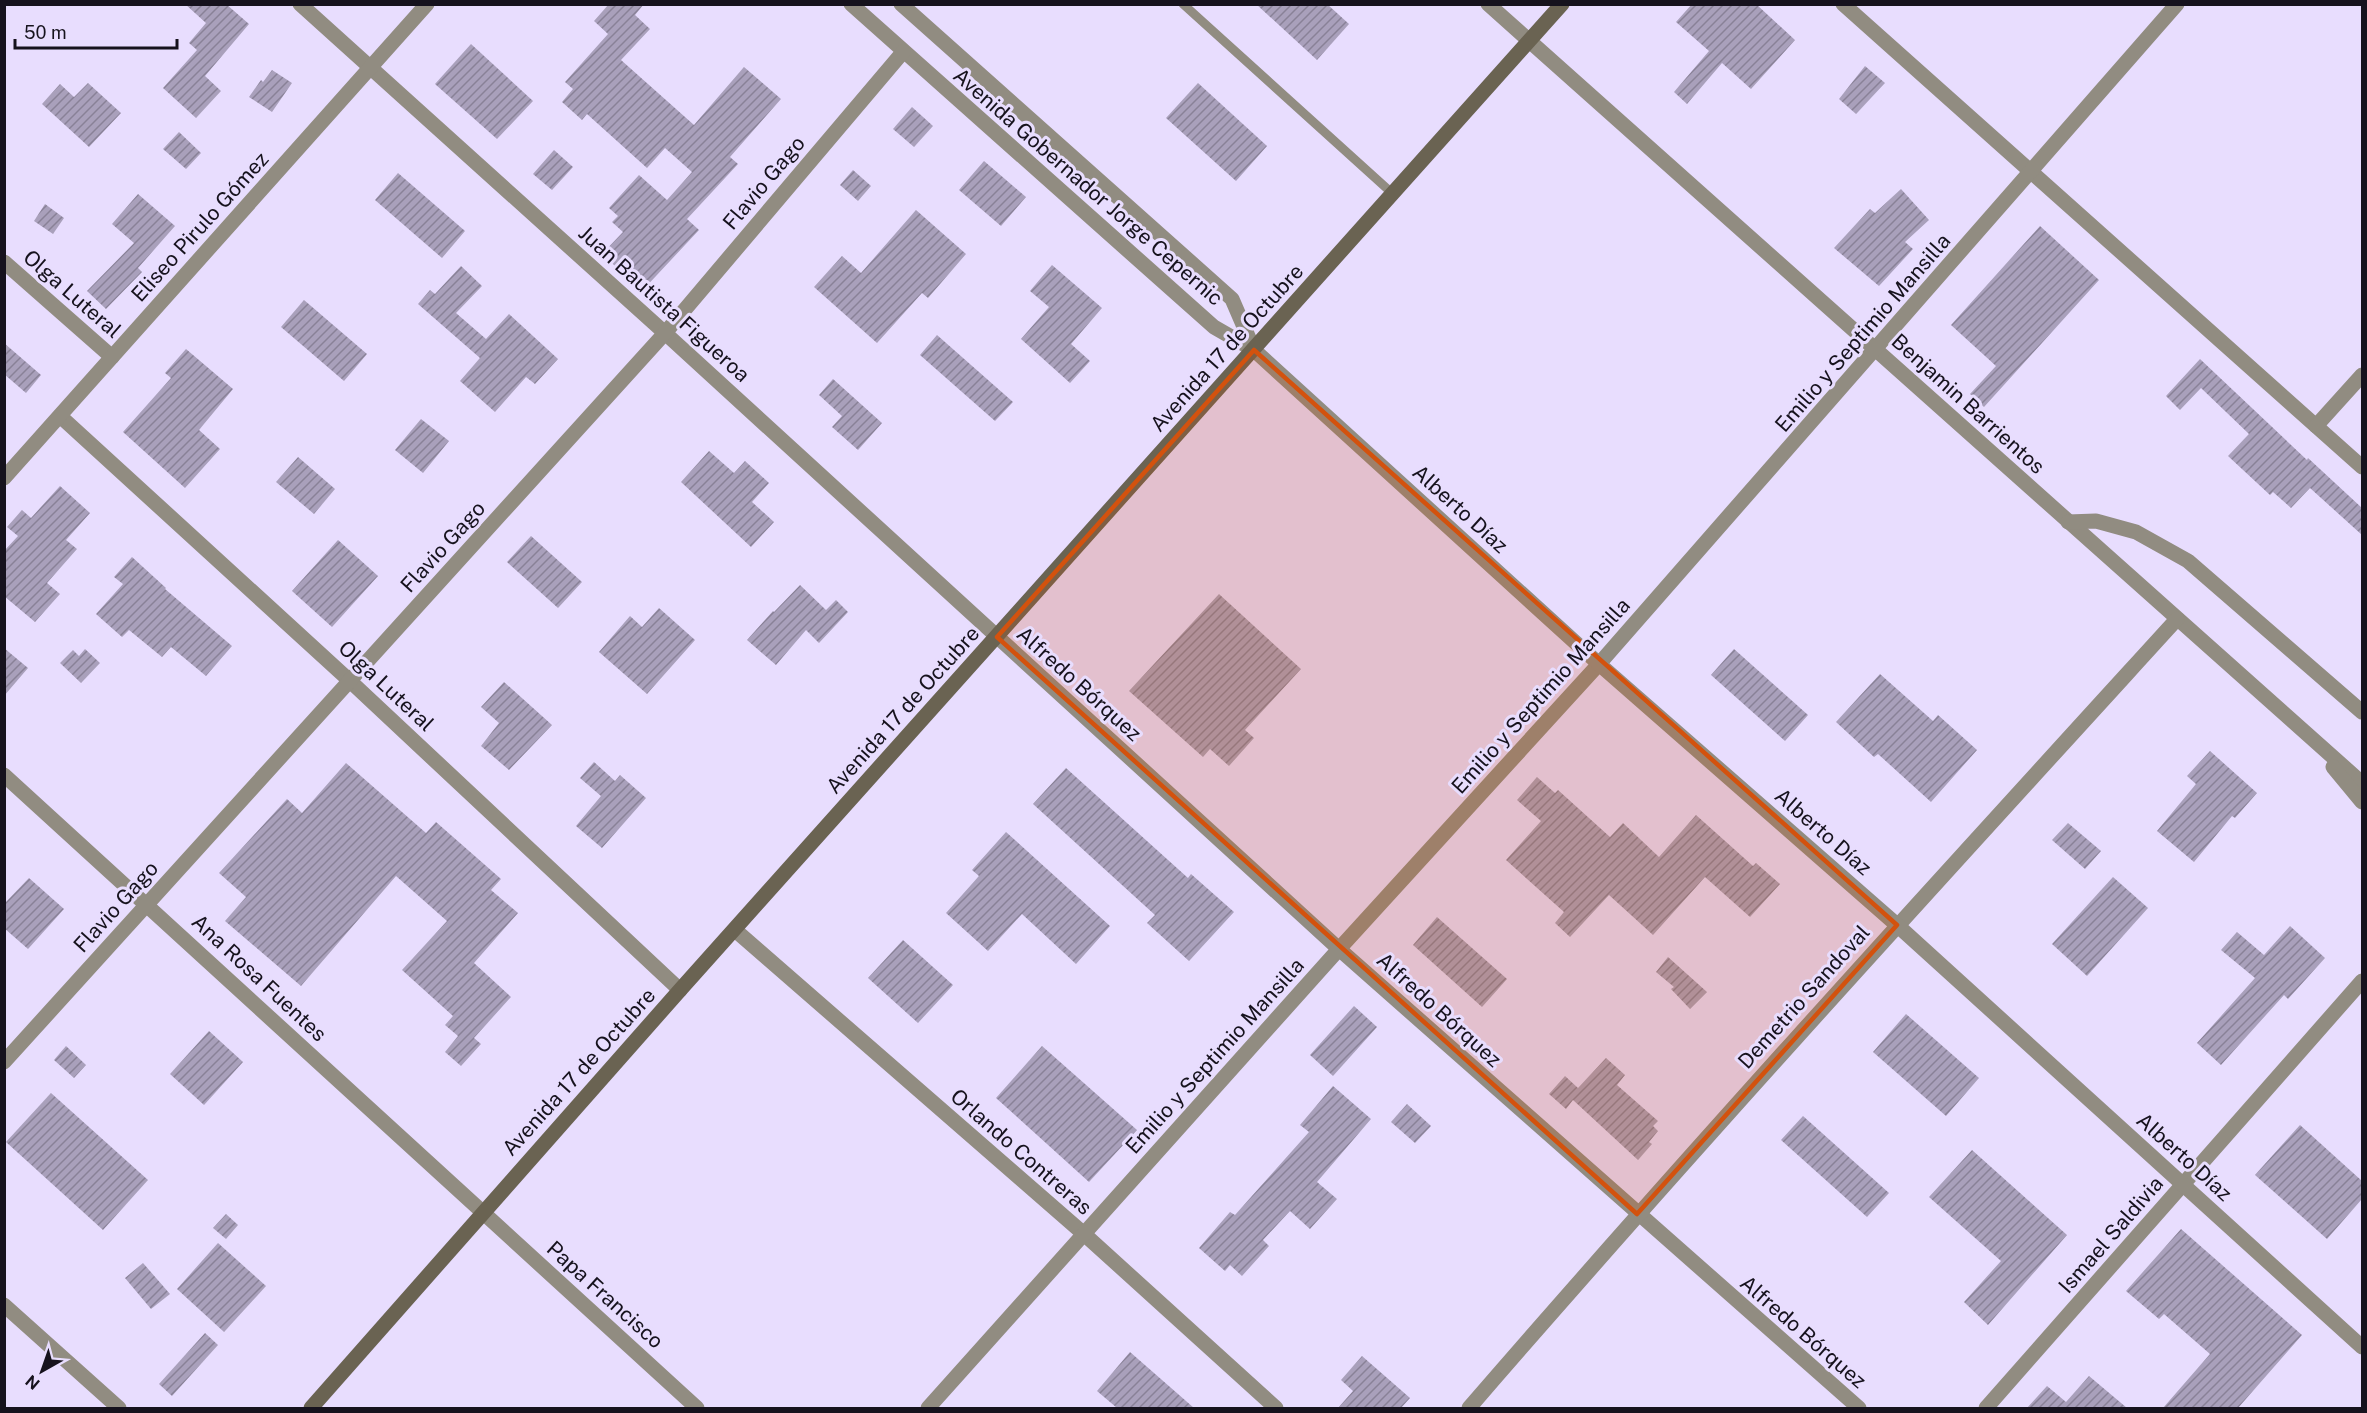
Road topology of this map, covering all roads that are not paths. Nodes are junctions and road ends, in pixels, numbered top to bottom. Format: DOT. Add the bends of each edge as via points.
graph roads {
  1 [pos="300,4"];
  2 [pos="427,4"];
  3 [pos="851,4"];
  4 [pos="901,4"];
  5 [pos="1183,4"];
  6 [pos="1488,4"];
  7 [pos="1562,4"];
  8 [pos="1843,4"];
  9 [pos="2177,4"];
  10 [pos="1529,42"];
  11 [pos="903,52"];
  12 [pos="371,67"];
  13 [pos="2032,172"];
  14 [pos="1393,194"];
  15 [pos="4,262"];
  16 [pos="665,333"];
  17 [pos="1254,350"];
  18 [pos="1876,351"];
  19 [pos="112,357"];
  20 [pos="2362,375"];
  21 [pos="60,416"];
  22 [pos="2316,426"];
  23 [pos="2362,467"];
  24 [pos="4,478"];
  25 [pos="2068,522"];
  26 [pos="2177,619"];
  27 [pos="997,637"];
  28 [pos="1599,664"];
  29 [pos="350,681"];
  30 [pos="2362,712"];
  31 [pos="2298,726"];
  32 [pos="4,775"];
  33 [pos="2362,783"];
  34 [pos="2362,802"];
  35 [pos="147,904"];
  36 [pos="1897,925"];
  37 [pos="735,930"];
  38 [pos="1339,949"];
  39 [pos="2362,981"];
  40 [pos="680,990"];
  41 [pos="4,1062"];
  42 [pos="2183,1185"];
  43 [pos="483,1213"];
  44 [pos="1637,1214"];
  45 [pos="1084,1234"];
  46 [pos="4,1305"];
  47 [pos="2362,1347"];
  48 [pos="118,1408"];
  49 [pos="311,1408"];
  50 [pos="698,1408"];
  51 [pos="928,1408"];
  52 [pos="1276,1408"];
  53 [pos="1469,1408"];
  54 [pos="1859,1408"];
  55 [pos="1986,1408"];
  1 -- 12 [label="street, Juan Bautista Figueroa"];
  2 -- 12 [label="street, Eliseo Pirulo Gómez"];
  3 -- 11 [label="street, Avenida Gobernador Jorge Cepernic"];
  4 -- 17 [label="street, Avenida Gobernador Jorge Cepernic" via="1232,299"];
  5 -- 14 [label="lane"];
  6 -- 10 [label="street, Benjamin Barrientos"];
  7 -- 10 [label="main road, Avenida 17 de Octubre"];
  8 -- 13 [label="street"];
  9 -- 13 [label="street, Emilio y Septimio Mansilla"];
  10 -- 14 [label="main road, Avenida 17 de Octubre"];
  10 -- 18 [label="street, Benjamin Barrientos"];
  11 -- 16 [label="street, Flavio Gago"];
  11 -- 17 [label="street, Avenida Gobernador Jorge Cepernic" via="1214,327"];
  12 -- 16 [label="street, Juan Bautista Figueroa"];
  12 -- 19 [label="street, Eliseo Pirulo Gómez"];
  13 -- 18 [label="street, Emilio y Septimio Mansilla"];
  13 -- 22 [label="street"];
  14 -- 17 [label="main road, Avenida 17 de Octubre"];
  15 -- 19 [label="street, Olga Luteral"];
  16 -- 27 [label="street, Juan Bautista Figueroa"];
  16 -- 29 [label="street, Flavio Gago"];
  17 -- 27 [label="main road, Avenida 17 de Octubre"];
  17 -- 28 [label="street, Alberto Díaz"];
  18 -- 25 [label="street, Benjamin Barrientos"];
  18 -- 28 [label="street, Emilio y Septimio Mansilla"];
  19 -- 21 [label="street, Eliseo Pirulo Gómez"];
  20 -- 22 [label="street"];
  21 -- 24 [label="street, Eliseo Pirulo Gómez"];
  21 -- 29 [label="street, Olga Luteral"];
  22 -- 23 [label="street"];
  25 -- 26 [label="street, Benjamin Barrientos"];
  25 -- 30 [label="street" via="2096,521 2136,532 2188,561"];
  26 -- 31 [label="street, Benjamin Barrientos"];
  26 -- 36 [label="street, Demetrio Sandoval"];
  27 -- 37 [label="main road, Avenida 17 de Octubre"];
  27 -- 38 [label="street, Alfredo Bórquez"];
  28 -- 36 [label="street, Alberto Díaz"];
  28 -- 38 [label="street, Emilio y Septimio Mansilla"];
  29 -- 35 [label="street, Flavio Gago"];
  29 -- 40 [label="street, Olga Luteral"];
  31 -- 33 [label="street, Benjamin Barrientos"];
  31 -- 34 [label="street, Benjamin Barrientos"];
  32 -- 35 [label="street, Ana Rosa Fuentes"];
  35 -- 41 [label="street, Flavio Gago"];
  35 -- 43 [label="street, Ana Rosa Fuentes"];
  36 -- 42 [label="street, Alberto Díaz"];
  36 -- 44 [label="street, Demetrio Sandoval"];
  37 -- 40 [label="main road, Avenida 17 de Octubre"];
  37 -- 45 [label="street, Orlando Contreras"];
  38 -- 44 [label="street, Alfredo Bórquez"];
  38 -- 45 [label="street, Emilio y Septimio Mansilla"];
  39 -- 42 [label="street, Ismael Saldivia"];
  40 -- 43 [label="main road, Avenida 17 de Octubre"];
  42 -- 47 [label="street, Alberto Díaz"];
  42 -- 55 [label="street, Ismael Saldivia"];
  43 -- 49 [label="main road, Avenida 17 de Octubre"];
  43 -- 50 [label="street, Papa Francisco"];
  44 -- 53 [label="street, Demetrio Sandoval"];
  44 -- 54 [label="street, Alfredo Bórquez"];
  45 -- 51 [label="street, Emilio y Septimio Mansilla"];
  45 -- 52 [label="street, Orlando Contreras"];
  46 -- 48 [label="street"];
}
